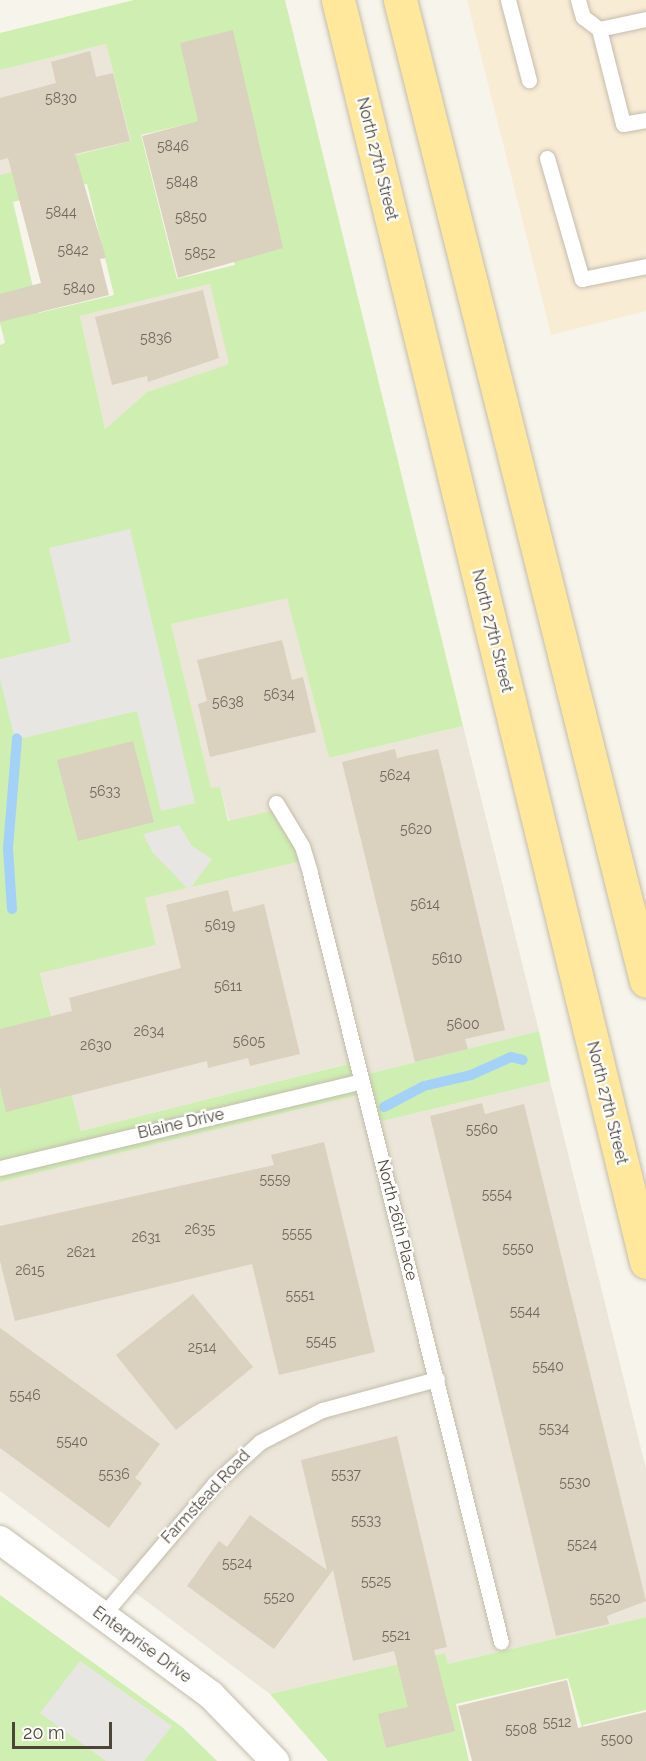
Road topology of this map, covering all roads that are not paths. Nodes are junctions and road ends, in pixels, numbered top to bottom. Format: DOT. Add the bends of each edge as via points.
graph roads {
  1 [pos="338,0"];
  2 [pos="400,0"];
  3 [pos="508,0"];
  4 [pos="578,0"];
  5 [pos="646,19"];
  6 [pos="599,29"];
  7 [pos="529,80"];
  8 [pos="646,120"];
  9 [pos="547,158"];
  10 [pos="646,266"];
  11 [pos="276,803"];
  12 [pos="646,981"];
  13 [pos="361,1081"];
  14 [pos="0,1167"];
  15 [pos="646,1262"];
  16 [pos="437,1379"];
  17 [pos="0,1540"];
  18 [pos="102,1616"];
  19 [pos="501,1642"];
  20 [pos="275,1761"];
  1 -- 15 [label="main road, North 27th Street"];
  2 -- 12 [label="main road"];
  3 -- 7 [label="lane"];
  4 -- 6 [label="lane" via="583,17"];
  5 -- 6 [label="lane"];
  6 -- 8 [label="lane" via="623,124"];
  9 -- 10 [label="lane" via="582,279"];
  11 -- 13 [label="lane, North 26th Place" via="306,857"];
  13 -- 14 [label="lane, Blaine Drive"];
  13 -- 16 [label="lane, North 26th Place"];
  16 -- 18 [label="lane, Farmstead Road" via="322,1410 260,1442 215,1483"];
  16 -- 19 [label="lane, North 26th Place"];
  17 -- 18 [label="street, Enterprise Drive"];
  18 -- 20 [label="street, Enterprise Drive" via="211,1695"];
}
